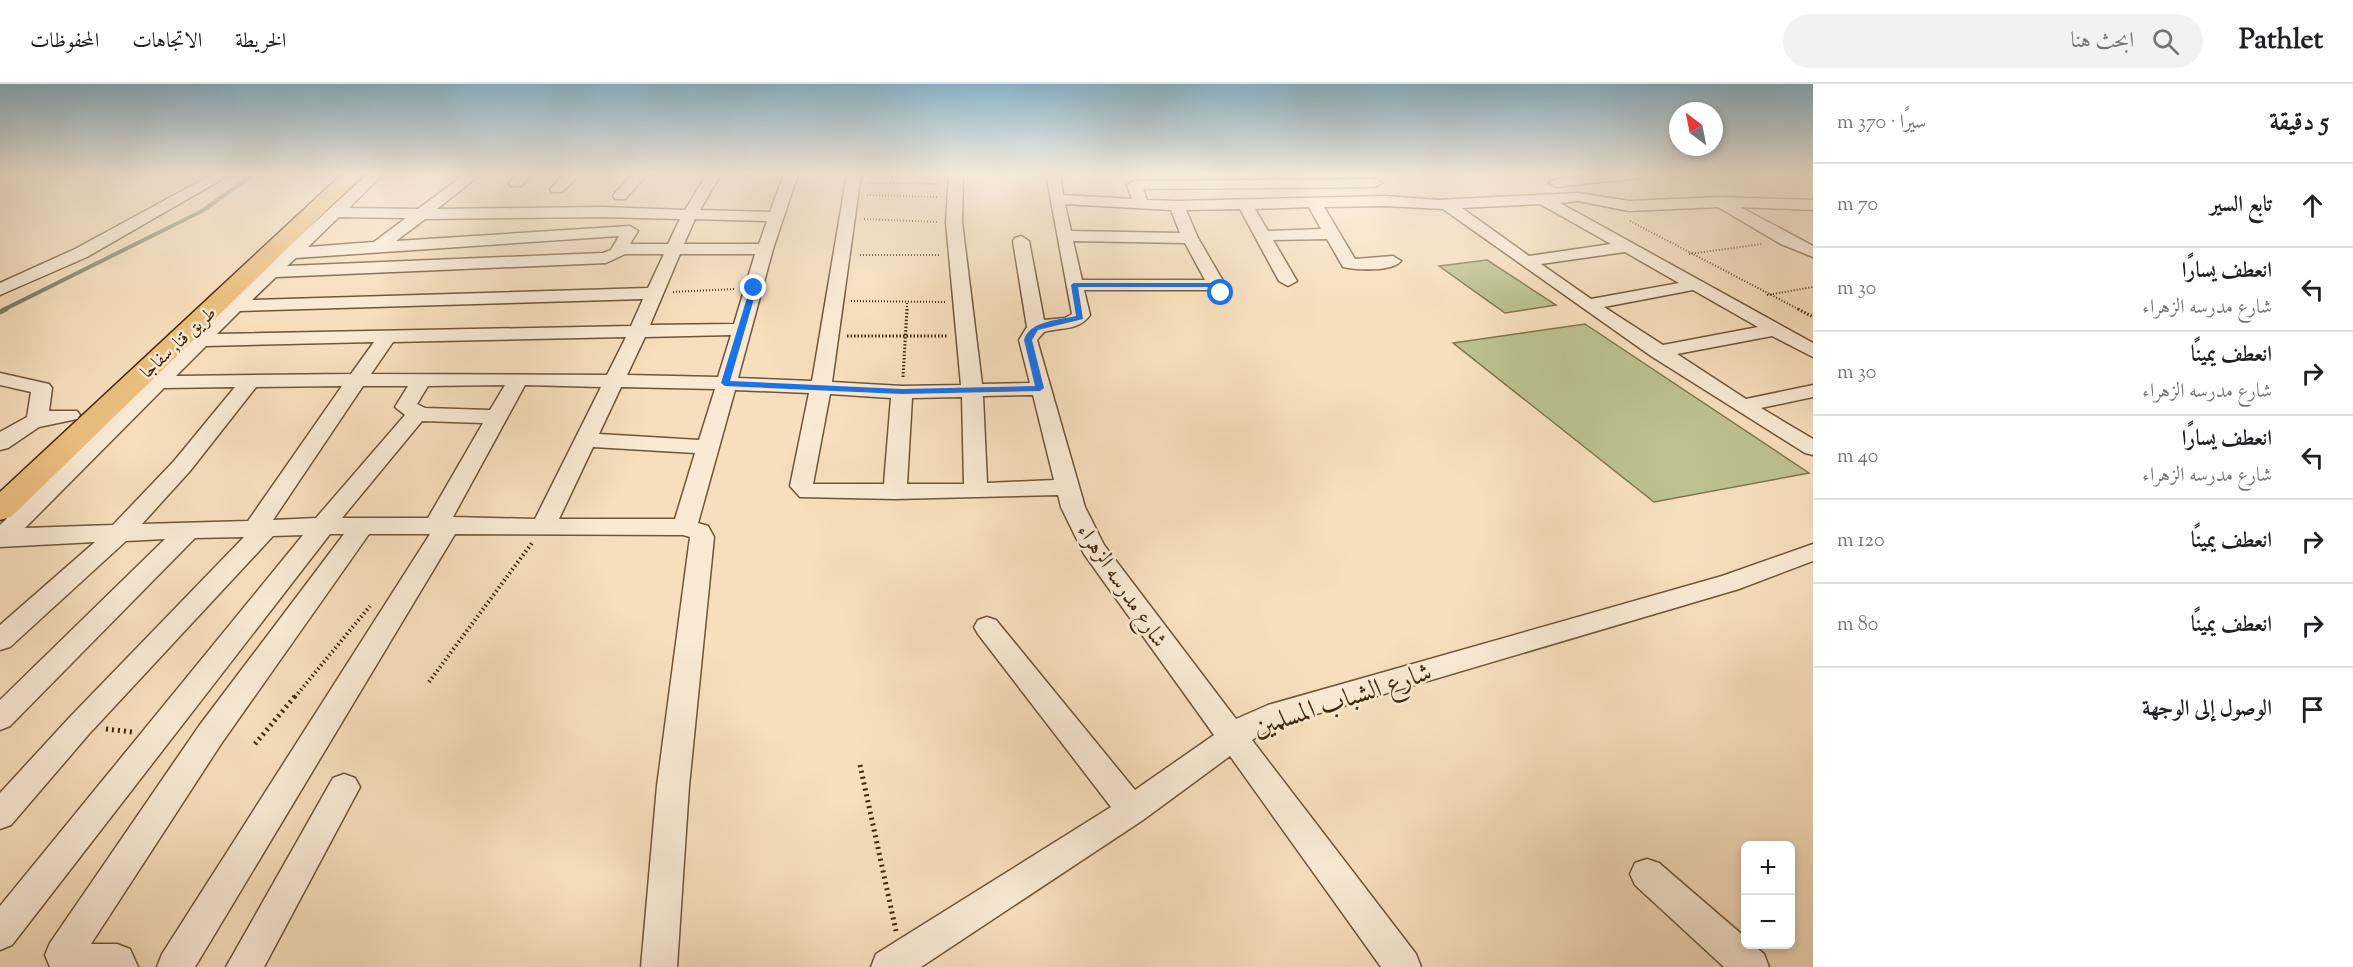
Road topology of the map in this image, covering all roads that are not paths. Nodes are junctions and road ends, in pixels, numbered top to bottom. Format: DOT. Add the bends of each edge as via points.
graph roads {
  1 [pos="150,215"];
  2 [pos="289,215"];
  3 [pos="311,215"];
  4 [pos="332,215"];
  5 [pos="418,215"];
  6 [pos="689,215"];
  7 [pos="698,215"];
  8 [pos="849,215"];
  9 [pos="954,215"];
  10 [pos="1060,215"];
  11 [pos="1181,215"];
  12 [pos="1251,215"];
  13 [pos="1320,215"];
  14 [pos="1462,215"];
  15 [pos="1571,215"];
  16 [pos="1743,215"];
  17 [pos="776,217"];
  18 [pos="1330,234"];
  19 [pos="1064,236"];
  20 [pos="1262,236"];
  21 [pos="1190,238"];
  22 [pos="1021,242"];
  23 [pos="378,247"];
  24 [pos="1626,247"];
  25 [pos="621,249"];
  26 [pos="765,249"];
  27 [pos="674,250"];
  28 [pos="1813,252"];
  29 [pos="291,253"];
  30 [pos="1393,261"];
  31 [pos="1527,261"];
  32 [pos="270,272"];
  33 [pos="1288,281"];
  34 [pos="1074,285"];
  35 [pos="1694,285"];
  36 [pos="0,290"];
  37 [pos="654,293"];
  38 [pos="1588,305"];
  39 [pos="235,306"];
  40 [pos="1036,328"];
  41 [pos="639,329"];
  42 [pos="743,329"];
  43 [pos="1773,330"];
  44 [pos="388,335"];
  45 [pos="200,340"];
  46 [pos="1813,351"];
  47 [pos="1658,352"];
  48 [pos="0,379"];
  49 [pos="518,379"];
  50 [pos="422,380"];
  51 [pos="614,381"];
  52 [pos="157,382"];
  53 [pos="250,382"];
  54 [pos="355,382"];
  55 [pos="725,383"];
  56 [pos="820,388"];
  57 [pos="1040,388"];
  58 [pos="972,389"];
  59 [pos="1813,391"];
  60 [pos="902,392"];
  61 [pos="1743,406"];
  62 [pos="416,414"];
  63 [pos="70,415"];
  64 [pos="497,417"];
  65 [pos="37,419"];
  66 [pos="585,440"];
  67 [pos="0,443"];
  68 [pos="707,447"];
  69 [pos="1813,448"];
  70 [pos="0,478"];
  71 [pos="1068,487"];
  72 [pos="976,491"];
  73 [pos="895,492"];
  74 [pos="0,510"];
  75 [pos="443,524"];
  76 [pos="363,525"];
  77 [pos="323,526"];
  78 [pos="261,527"];
  79 [pos="543,527"];
  80 [pos="686,527"];
  81 [pos="189,530"];
  82 [pos="120,533"];
  83 [pos="1,538"];
  84 [pos="1813,552"];
  85 [pos="987,627"];
  86 [pos="0,640"];
  87 [pos="0,718"];
  88 [pos="1232,737"];
  89 [pos="344,787"];
  90 [pos="1132,810"];
  91 [pos="0,815"];
  92 [pos="1647,874"];
  93 [pos="0,933"];
  94 [pos="896,963"];
  95 [pos="120,967"];
  96 [pos="175,967"];
  97 [pos="244,967"];
  98 [pos="659,967"];
  99 [pos="1402,967"];
  100 [pos="1750,967"];
  1 -- 36 [label="street" via="81,254"];
  2 -- 63 [label="highway, طريق قنا, سفاجا"];
  3 -- 74 [label="highway, طريق قنا, سفاجا"];
  4 -- 29 [label="street"];
  5 -- 23 [label="street"];
  6 -- 27 [label="street"];
  7 -- 17 [label="street"];
  8 -- 56 [label="street"];
  9 -- 58 [label="street"];
  10 -- 19 [label="street"];
  11 -- 21 [label="street"];
  12 -- 20 [label="street"];
  13 -- 18 [label="street"];
  14 -- 31 [label="street"];
  15 -- 24 [label="street"];
  16 -- 28 [label="street"];
  17 -- 26 [label="street"];
  18 -- 20 [label="street"];
  18 -- 30 [label="street" via="1353,265"];
  19 -- 21 [label="street"];
  19 -- 34 [label="street"];
  20 -- 33 [label="street"];
  21 -- 34 [label="street" via="1218,289"];
  22 -- 40 [label="street, شارع مدرسه الزهراء"];
  23 -- 25 [label="street" via="629,230"];
  23 -- 29 [label="street"];
  24 -- 31 [label="street"];
  24 -- 35 [label="street"];
  25 -- 27 [label="street"];
  25 -- 32 [label="street" via="606,258"];
  26 -- 27 [label="street"];
  26 -- 42 [label="street"];
  27 -- 37 [label="street"];
  29 -- 32 [label="street"];
  31 -- 38 [label="street"];
  32 -- 39 [label="street"];
  34 -- 40 [label="street" via="1080,318"];
  35 -- 38 [label="street"];
  35 -- 43 [label="street"];
  37 -- 39 [label="street"];
  37 -- 41 [label="street"];
  38 -- 47 [label="street"];
  39 -- 45 [label="street"];
  40 -- 57 [label="street, شارع مدرسه الزهراء" via="1028,340"];
  41 -- 42 [label="street"];
  41 -- 44 [label="street"];
  41 -- 51 [label="street"];
  42 -- 55 [label="street"];
  43 -- 46 [label="street"];
  43 -- 47 [label="street"];
  44 -- 45 [label="street"];
  44 -- 54 [label="street"];
  45 -- 52 [label="street"];
  47 -- 61 [label="street"];
  48 -- 65 [label="street" via="42,388"];
  49 -- 50 [label="street"];
  49 -- 51 [label="street"];
  49 -- 64 [label="street"];
  50 -- 54 [label="street"];
  50 -- 62 [label="street" via="405,407"];
  51 -- 55 [label="street"];
  51 -- 66 [label="street"];
  52 -- 53 [label="street"];
  52 -- 83 [label="street"];
  53 -- 54 [label="street"];
  53 -- 82 [label="street" via="182,466"];
  54 -- 78 [label="street"];
  55 -- 56 [label="street"];
  55 -- 68 [label="street"];
  56 -- 60 [label="street"];
  56 -- 73 [label="street" via="801,486 808,492"];
  57 -- 58 [label="street"];
  57 -- 71 [label="street, شارع مدرسه الزهراء"];
  58 -- 60 [label="street"];
  58 -- 72 [label="street"];
  59 -- 61 [label="street"];
  60 -- 73 [label="street"];
  61 -- 69 [label="street"];
  62 -- 64 [label="street"];
  62 -- 77 [label="street"];
  63 -- 65 [label="street"];
  63 -- 70 [label="highway, طريق قنا, سفاجا"];
  64 -- 75 [label="street"];
  65 -- 67 [label="street" via="19,427"];
  66 -- 68 [label="street"];
  66 -- 79 [label="street"];
  68 -- 80 [label="street"];
  71 -- 72 [label="street"];
  71 -- 88 [label="street, شارع مدرسه الزهراء" via="1081,527 1093,548"];
  72 -- 73 [label="street"];
  75 -- 76 [label="street"];
  75 -- 79 [label="street"];
  75 -- 96 [label="street"];
  76 -- 77 [label="street"];
  76 -- 95 [label="street" via="210,735 63,955 65,961 117,962"];
  77 -- 78 [label="street"];
  77 -- 93 [label="street"];
  78 -- 81 [label="street"];
  78 -- 91 [label="street"];
  79 -- 80 [label="street"];
  80 -- 98 [label="street" via="702,537 673,786"];
  81 -- 82 [label="street"];
  81 -- 87 [label="street"];
  82 -- 83 [label="street"];
  82 -- 86 [label="street"];
  84 -- 88 [label="street, شارع الشباب المسلمين" via="1730,583 1268,717"];
  85 -- 90 [label="street"];
  88 -- 90 [label="street, شارع الشباب المسلمين"];
  88 -- 99 [label="street, شارع مدرسه الزهراء"];
  89 -- 97 [label="street"];
  90 -- 94 [label="street, شارع الشباب المسلمين"];
  92 -- 100 [label="street"];
}
